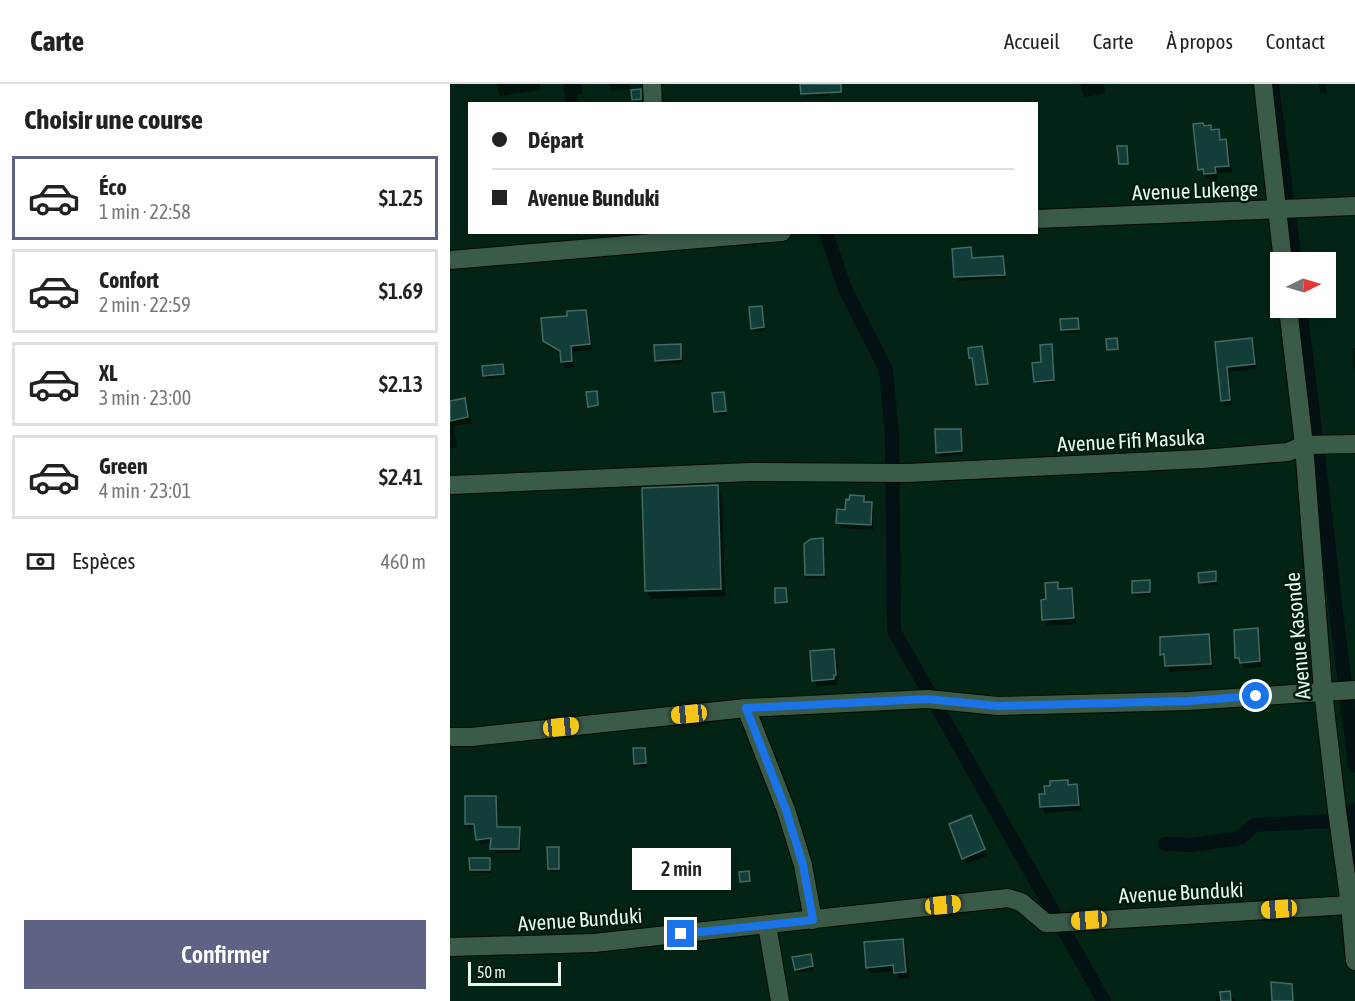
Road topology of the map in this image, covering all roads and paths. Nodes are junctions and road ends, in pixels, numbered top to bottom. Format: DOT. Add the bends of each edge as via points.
graph roads {
  1 [pos="652,84"];
  2 [pos="1263,84"];
  3 [pos="653,102"];
  4 [pos="1355,206"];
  5 [pos="1277,209"];
  6 [pos="1038,219"];
  7 [pos="758,234"];
  8 [pos="1282,252"];
  9 [pos="450,260"];
  10 [pos="1289,318"];
  11 [pos="1355,444"];
  12 [pos="1304,445"];
  13 [pos="450,485"];
  14 [pos="1341,690"];
  15 [pos="746,708"];
  16 [pos="450,737"];
  17 [pos="1350,905"];
  18 [pos="813,920"];
  19 [pos="767,925"];
  20 [pos="450,947"];
  21 [pos="1355,953"];
  22 [pos="780,1001"];
  1 -- 3 [label="street"];
  2 -- 5 [label="street"];
  4 -- 5 [label="street, Avenue Lukenge"];
  5 -- 6 [label="street, Avenue Lukenge"];
  5 -- 8 [label="street"];
  7 -- 9 [label="street"];
  10 -- 12 [label="street, Avenue Kasonde"];
  11 -- 12 [label="street, Avenue Fifi Masuka"];
  12 -- 13 [label="street, Avenue Fifi Masuka" via="1288,452 1223,458 907,473 749,472"];
  12 -- 14 [label="street, Avenue Kasonde"];
  14 -- 15 [label="street" via="1188,701 998,706 927,699"];
  14 -- 17 [label="street, Avenue Kasonde" via="1337,811"];
  15 -- 16 [label="street"];
  15 -- 18 [label="street" via="786,810 803,865"];
  17 -- 18 [label="street, Avenue Bunduki" via="1046,923 1021,902 1008,898"];
  17 -- 21 [label="street, Avenue Kasonde"];
  18 -- 19 [label="street, Avenue Bunduki"];
  19 -- 20 [label="street, Avenue Bunduki" via="594,943"];
  19 -- 22 [label="street"];
}
